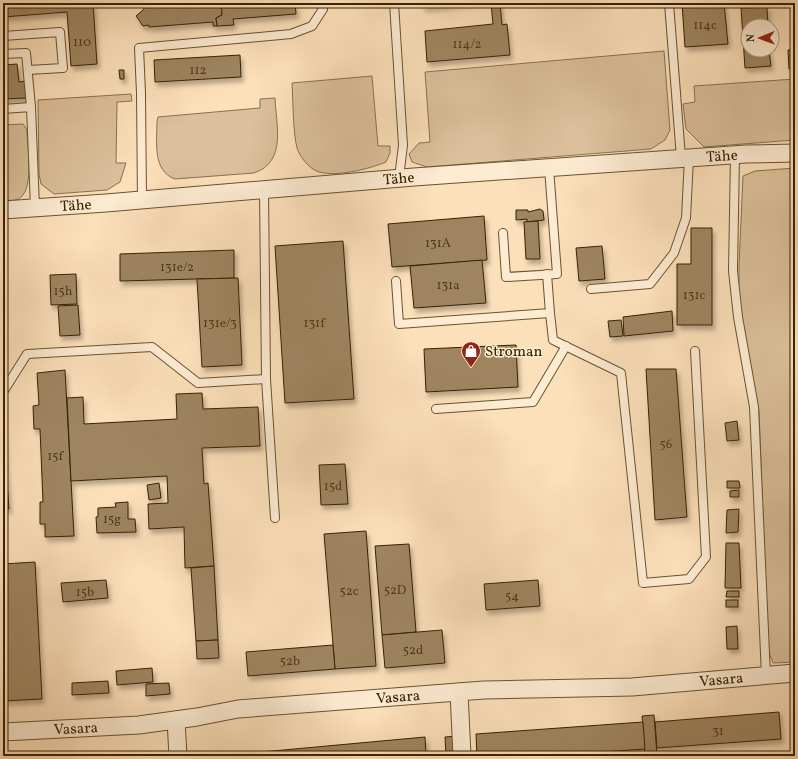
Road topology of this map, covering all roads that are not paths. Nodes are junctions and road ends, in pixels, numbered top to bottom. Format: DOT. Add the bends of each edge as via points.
graph roads {
  1 [pos="322,3"];
  2 [pos="394,3"];
  3 [pos="669,3"];
  4 [pos="3,36"];
  5 [pos="3,54"];
  6 [pos="28,70"];
  7 [pos="31,107"];
  8 [pos="3,109"];
  9 [pos="795,152"];
  10 [pos="735,155"];
  11 [pos="685,158"];
  12 [pos="549,168"];
  13 [pos="399,178"];
  14 [pos="264,190"];
  15 [pos="142,200"];
  16 [pos="35,208"];
  17 [pos="3,210"];
  18 [pos="503,233"];
  19 [pos="547,274"];
  20 [pos="396,281"];
  21 [pos="591,289"];
  22 [pos="550,313"];
  23 [pos="566,346"];
  24 [pos="695,351"];
  25 [pos="266,379"];
  26 [pos="3,392"];
  27 [pos="436,409"];
  28 [pos="276,518"];
  29 [pos="795,673"];
  30 [pos="766,676"];
  31 [pos="459,692"];
  32 [pos="176,720"];
  33 [pos="3,732"];
  34 [pos="178,756"];
  35 [pos="462,756"];
  1 -- 15 [label="lane" via="323,9 312,26 291,34 139,48"];
  2 -- 13 [label="lane" via="403,145"];
  3 -- 11 [label="lane"];
  4 -- 6 [label="lane" via="60,32 63,68"];
  5 -- 6 [label="lane" via="26,53"];
  6 -- 7 [label="lane"];
  7 -- 8 [label="lane"];
  7 -- 16 [label="lane"];
  9 -- 10 [label="street, Tähe"];
  10 -- 11 [label="street, Tähe"];
  10 -- 30 [label="lane" via="733,271 738,317 754,406"];
  11 -- 12 [label="street, Tähe"];
  11 -- 21 [label="lane" via="686,218 674,253 650,284"];
  12 -- 13 [label="street, Tähe"];
  12 -- 19 [label="lane" via="557,274"];
  13 -- 14 [label="street, Tähe"];
  14 -- 15 [label="street, Tähe"];
  14 -- 25 [label="lane"];
  15 -- 16 [label="street, Tähe"];
  16 -- 17 [label="street, Tähe"];
  18 -- 19 [label="lane" via="506,277"];
  19 -- 22 [label="lane"];
  20 -- 22 [label="lane" via="399,324"];
  22 -- 23 [label="lane" via="553,340"];
  23 -- 24 [label="lane" via="621,374 643,583 689,579 706,557"];
  23 -- 27 [label="lane" via="533,402"];
  25 -- 26 [label="lane" via="198,383 152,347 27,354"];
  25 -- 28 [label="lane"];
  29 -- 30 [label="street, Vasara"];
  30 -- 31 [label="street, Vasara" via="632,687"];
  31 -- 32 [label="street, Vasara" via="238,709"];
  31 -- 35 [label="street"];
  32 -- 33 [label="street, Vasara" via="139,725"];
  32 -- 34 [label="street"];
}
